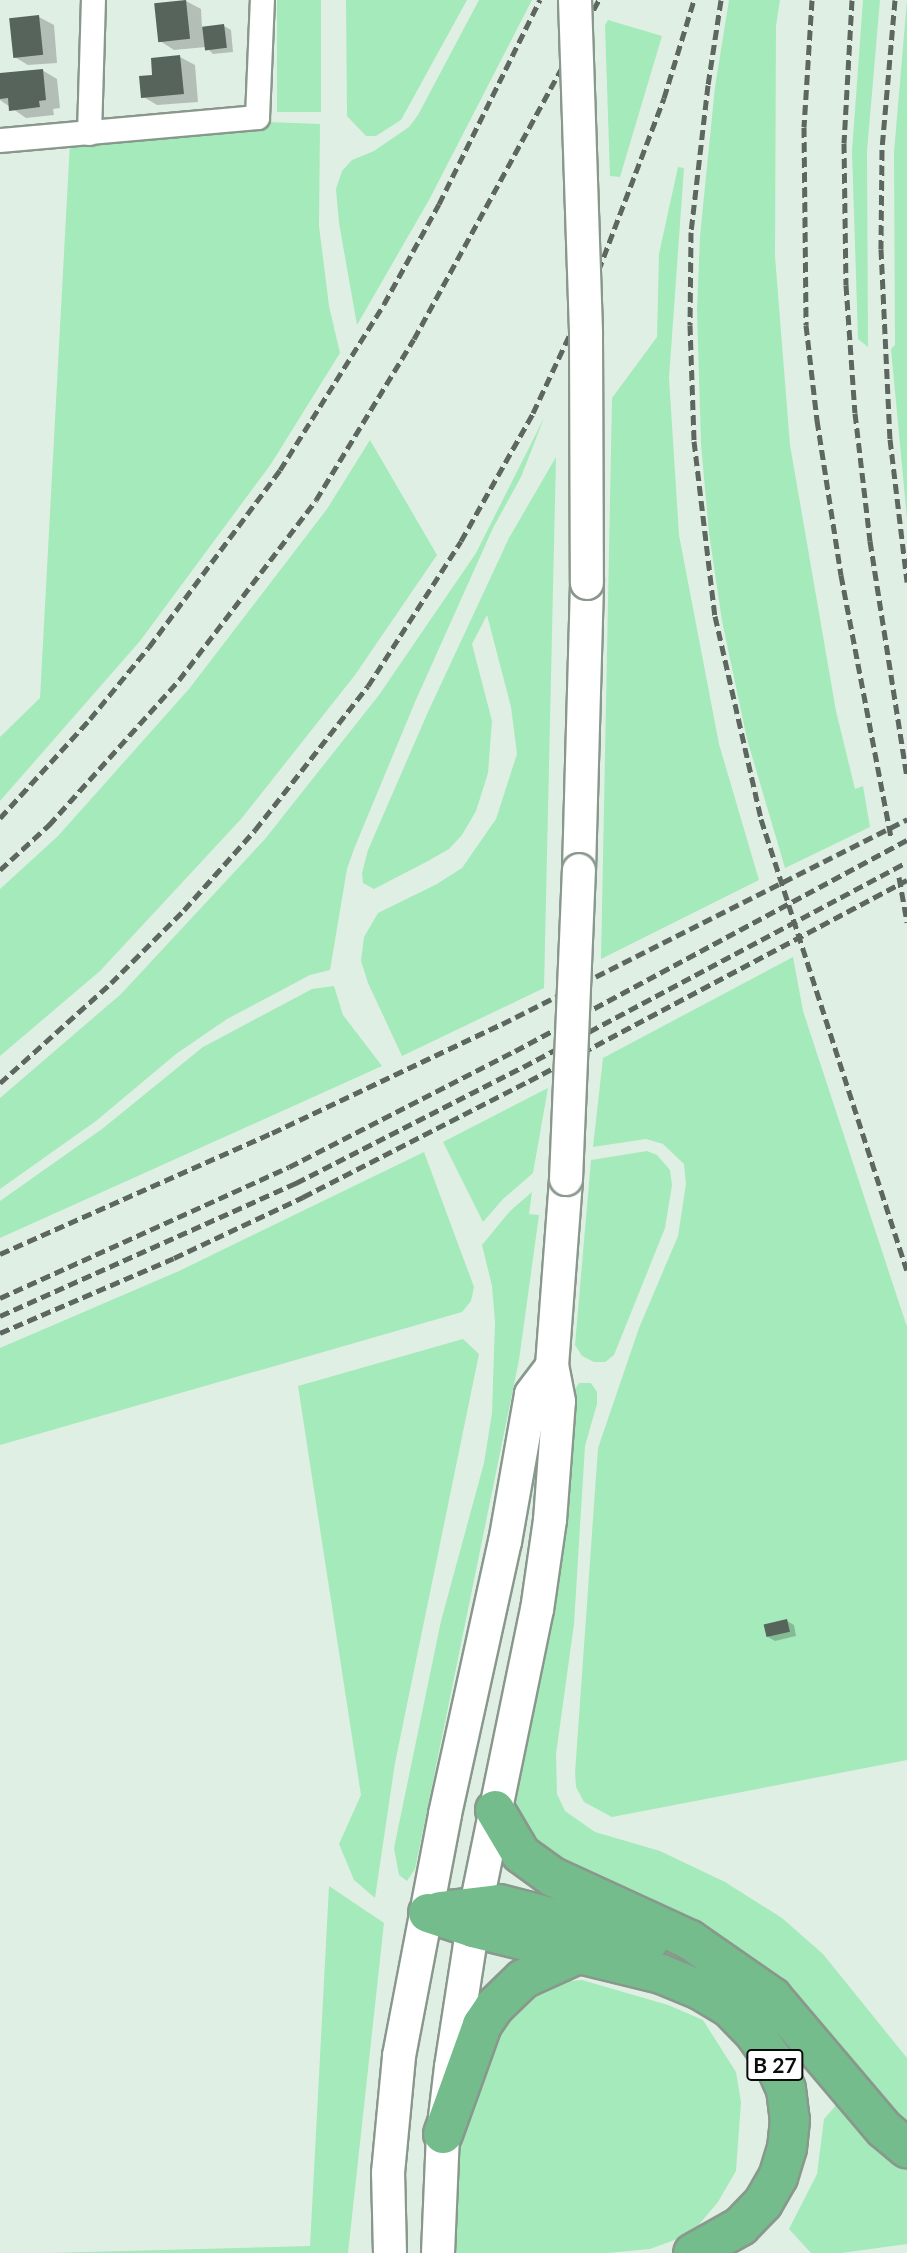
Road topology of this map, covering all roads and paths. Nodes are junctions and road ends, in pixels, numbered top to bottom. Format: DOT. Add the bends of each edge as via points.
graph roads {
  1 [pos="93,0"];
  2 [pos="262,0"];
  3 [pos="575,0"];
  4 [pos="89,132"];
  5 [pos="0,140"];
  6 [pos="552,1366"];
  7 [pos="495,1810"];
  8 [pos="428,1913"];
  9 [pos="474,1917"];
  10 [pos="580,1953"];
  11 [pos="733,1970"];
  12 [pos="443,2134"];
  13 [pos="907,2148"];
  14 [pos="390,2253"];
  15 [pos="438,2253"];
  16 [pos="693,2253"];
  1 -- 4 [label="street"];
  2 -- 4 [label="street" via="257,117"];
  3 -- 6 [label="main road, bridge" via="586,335 587,583 566,1179"];
  4 -- 5 [label="street"];
  6 -- 7 [label="main road" via="559,1401 550,1520 532,1637"];
  6 -- 8 [label="main road" via="531,1394"];
  7 -- 9 [label="main road"];
  7 -- 11 [label="highway, B 27" via="521,1854 553,1877 690,1941"];
  8 -- 9 [label="highway, B 27"];
  8 -- 14 [label="main road" via="399,2056 388,2174"];
  9 -- 10 [label="highway, B 27"];
  9 -- 11 [label="highway, B 27" via="499,1904 519,1908"];
  9 -- 12 [label="main road"];
  10 -- 12 [label="highway" via="523,1979 494,2007 482,2025"];
  10 -- 16 [label="highway, B 27" via="661,1974 730,2008 774,2060 786,2089 787,2148 773,2186 741,2226"];
  11 -- 13 [label="highway, B 27" via="772,1997 884,2129"];
  12 -- 15 [label="main road"];
}
